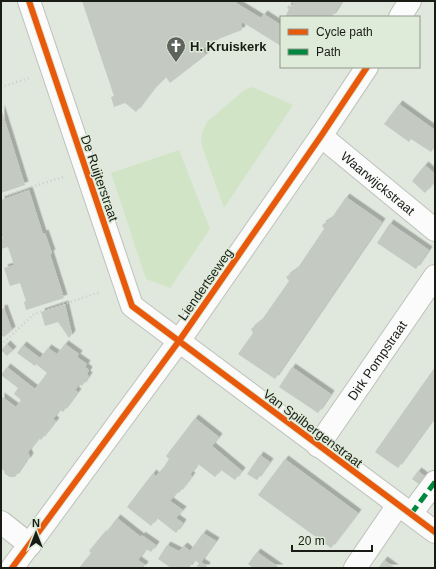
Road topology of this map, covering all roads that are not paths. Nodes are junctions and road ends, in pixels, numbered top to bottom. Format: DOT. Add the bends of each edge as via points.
graph roads {
  1 [pos="29,1"];
  2 [pos="410,1"];
  3 [pos="401,16"];
  4 [pos="366,68"];
  5 [pos="321,136"];
  6 [pos="435,230"];
  7 [pos="435,276"];
  8 [pos="179,340"];
  9 [pos="318,446"];
  10 [pos="435,482"];
  11 [pos="404,509"];
  12 [pos="1,522"];
  13 [pos="435,532"];
  14 [pos="30,545"];
  15 [pos="12,568"];
  16 [pos="355,568"];
  1 -- 8 [label="street, De Ruijterstraat" via="132,306"];
  2 -- 3 [label="street"];
  4 -- 5 [label="street, Liendertseweg"];
  5 -- 6 [label="street, Waarwijckstraat"];
  5 -- 8 [label="street, Liendertseweg"];
  7 -- 9 [label="street, Dirk Pompstraat"];
  8 -- 9 [label="street, Van Spilbergenstraat"];
  8 -- 14 [label="street, Liendertseweg"];
  9 -- 11 [label="street, Van Spilbergenstraat"];
  10 -- 11 [label="street"];
  11 -- 13 [label="street, Van Spilbergenstraat"];
  11 -- 16 [label="street"];
  12 -- 14 [label="street"];
  14 -- 15 [label="street, Liendertseweg"];
}
